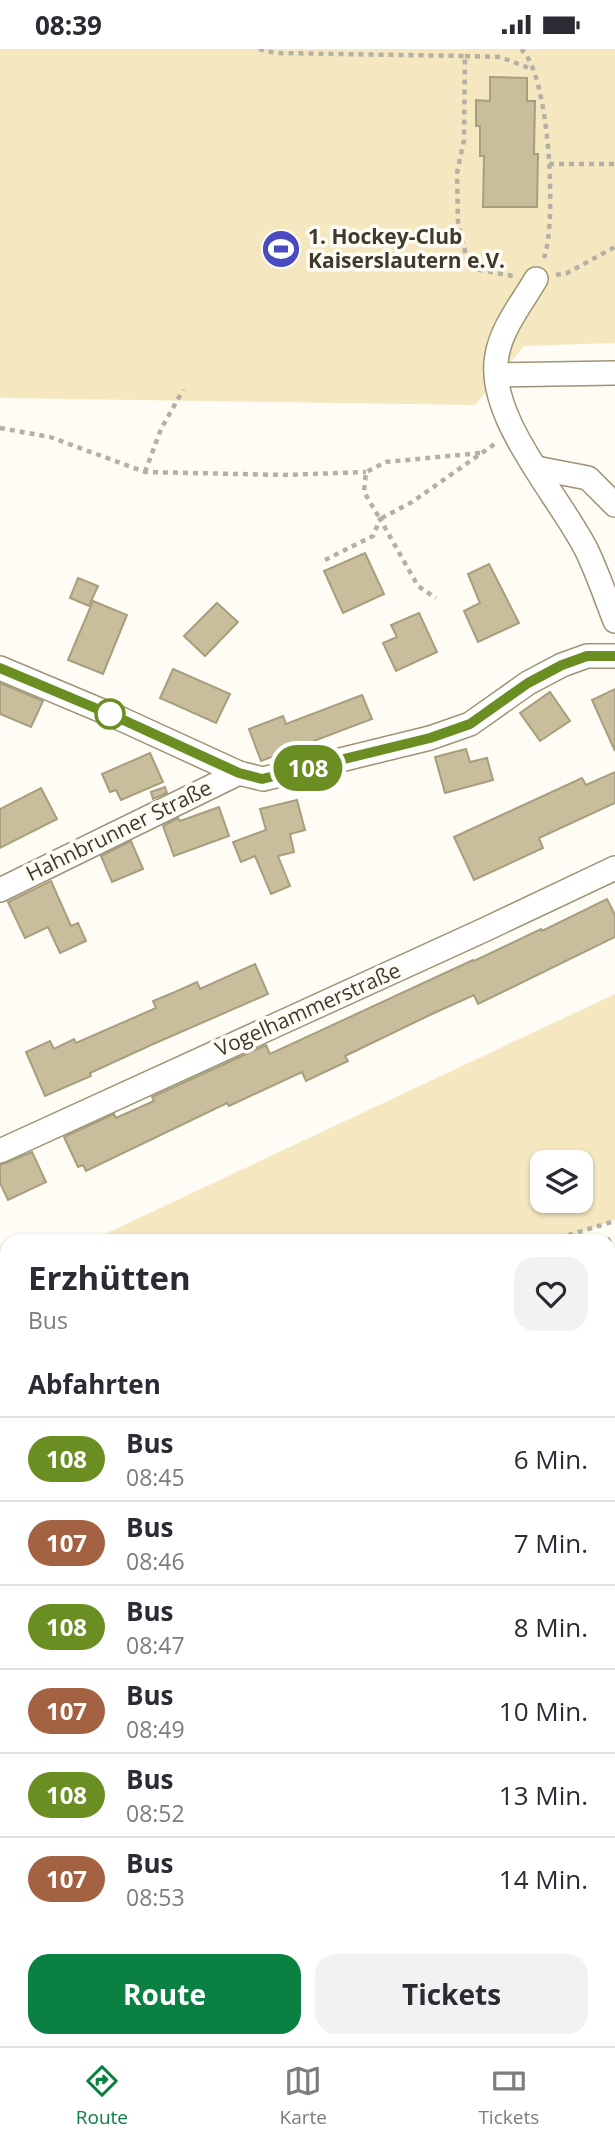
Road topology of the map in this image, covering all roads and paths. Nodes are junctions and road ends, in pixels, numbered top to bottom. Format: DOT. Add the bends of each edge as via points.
graph roads {
  1 [pos="259,49"];
  2 [pos="521,49"];
  3 [pos="465,56"];
  4 [pos="533,69"];
  5 [pos="548,164"];
  6 [pos="615,164"];
  7 [pos="615,247"];
  8 [pos="536,279"];
  9 [pos="615,373"];
  10 [pos="497,375"];
  11 [pos="183,390"];
  12 [pos="0,428"];
  13 [pos="536,468"];
  14 [pos="145,472"];
  15 [pos="366,472"];
  16 [pos="615,506"];
  17 [pos="380,519"];
  18 [pos="325,560"];
  19 [pos="436,598"];
  20 [pos="615,621"];
  21 [pos="615,656"];
  22 [pos="0,668"];
  23 [pos="239,773"];
  24 [pos="615,868"];
  25 [pos="0,890"];
  26 [pos="0,1151"];
  27 [pos="615,1221"];
  28 [pos="572,1234"];
  1 -- 3 [label="path"];
  2 -- 4 [label="path"];
  3 -- 4 [label="path" via="500,57"];
  3 -- 8 [label="path" via="464,140 457,173 458,222 469,268"];
  4 -- 5 [label="path" via="541,93"];
  5 -- 6 [label="path"];
  5 -- 8 [label="path" via="549,245"];
  7 -- 8 [label="path" via="567,273"];
  8 -- 10 [label="street" via="502,335"];
  9 -- 10 [label="street"];
  10 -- 13 [label="street" via="513,432"];
  11 -- 14 [label="path" via="161,429"];
  12 -- 14 [label="path" via="50,437"];
  13 -- 16 [label="street" via="588,478"];
  13 -- 20 [label="street" via="587,552"];
  14 -- 15 [label="path"];
  15 -- 17 [label="path" via="364,492"];
  15 -- 17 [label="path" via="386,462 480,453"];
  17 -- 18 [label="path" via="373,536"];
  17 -- 19 [label="path" via="418,586"];
  21 -- 23 [label="street" via="587,656 562,665 470,724 430,738 262,779"];
  22 -- 23 [label="street"];
  23 -- 25 [label="street, Hahnbrunner Straße"];
  24 -- 26 [label="street, Vogelhammerstraße"];
  27 -- 28 [label="path"];
}
